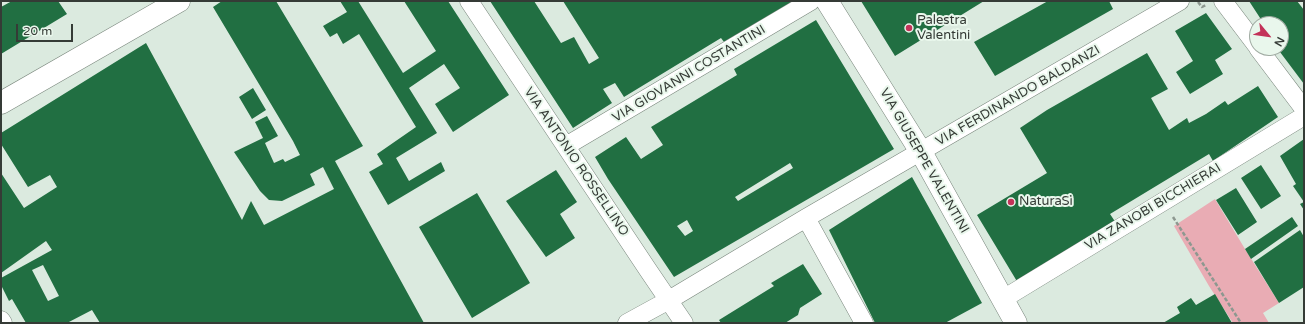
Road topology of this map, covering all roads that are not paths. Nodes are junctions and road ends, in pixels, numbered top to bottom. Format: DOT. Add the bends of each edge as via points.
graph roads {
  1 [pos="179,1"];
  2 [pos="469,1"];
  3 [pos="811,1"];
  4 [pos="827,1"];
  5 [pos="1180,1"];
  6 [pos="1223,1"];
  7 [pos="1249,35"];
  8 [pos="1265,56"];
  9 [pos="1,103"];
  10 [pos="1304,109"];
  11 [pos="1304,116"];
  12 [pos="566,146"];
  13 [pos="921,152"];
  14 [pos="806,218"];
  15 [pos="1003,299"];
  16 [pos="669,300"];
  17 [pos="1,320"];
  18 [pos="3,323"];
  19 [pos="627,323"];
  20 [pos="684,323"];
  21 [pos="864,323"];
  22 [pos="1016,323"];
  1 -- 9 [label="street"];
  2 -- 12 [label="street, VIA ANTONIO ROSSELLINO"];
  3 -- 12 [label="street, VIA GIOVANNI COSTANTINI"];
  4 -- 13 [label="street, VIA GIUSEPPE VALENTINI"];
  5 -- 13 [label="street, VIA FERDINANDO BALDANZI"];
  6 -- 7 [label="street"];
  8 -- 10 [label="street"];
  11 -- 15 [label="street, VIA ZANOBI BICCHIERAI"];
  12 -- 16 [label="street, VIA ANTONIO ROSSELLINO"];
  13 -- 14 [label="street, VIA FERDINANDO BALDANZI"];
  13 -- 15 [label="street, VIA GIUSEPPE VALENTINI"];
  14 -- 16 [label="street, VIA FERDINANDO BALDANZI"];
  14 -- 21 [label="street"];
  15 -- 22 [label="street, VIA GIUSEPPE VALENTINI"];
  16 -- 19 [label="street, VIA FERDINANDO BALDANZI"];
  16 -- 20 [label="street, VIA ANTONIO ROSSELLINO"];
  17 -- 18 [label="street"];
}
